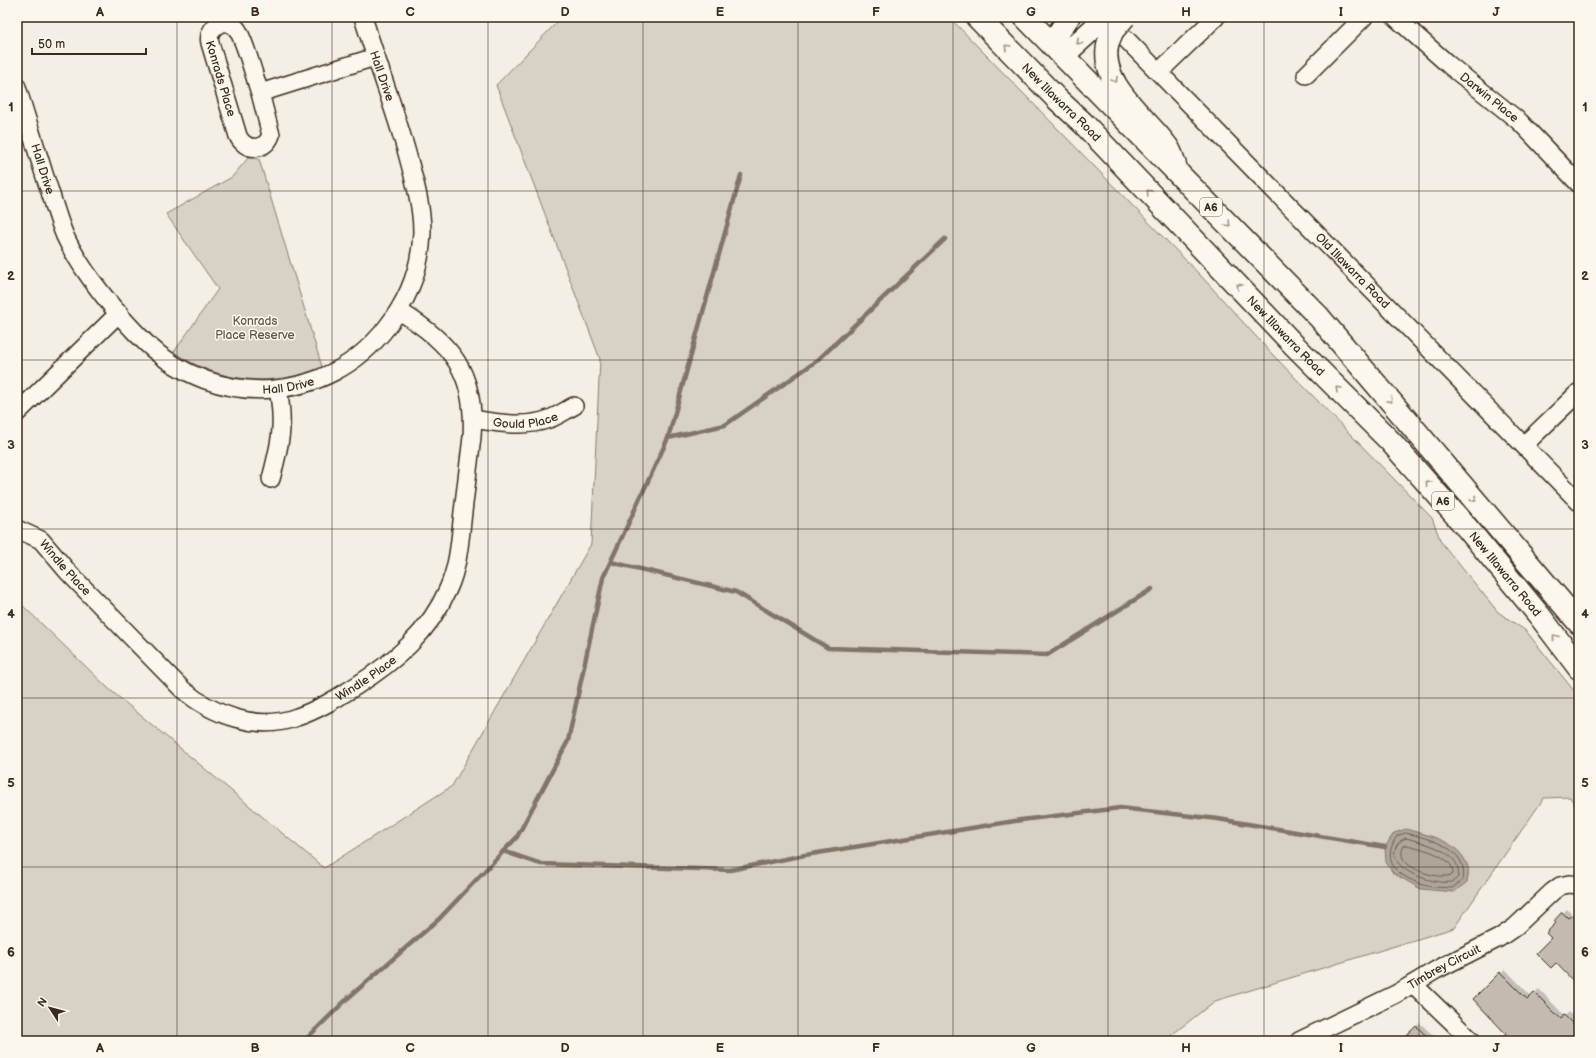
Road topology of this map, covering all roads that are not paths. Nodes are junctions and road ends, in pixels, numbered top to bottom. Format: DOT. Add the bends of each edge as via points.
graph roads {
  1 [pos="363,17"];
  2 [pos="978,17"];
  3 [pos="1025,17"];
  4 [pos="1069,17"];
  5 [pos="1125,17"];
  6 [pos="1216,17"];
  7 [pos="1364,17"];
  8 [pos="1395,17"];
  9 [pos="1100,23"];
  10 [pos="1117,41"];
  11 [pos="1058,50"];
  12 [pos="375,57"];
  13 [pos="1161,74"];
  14 [pos="1306,75"];
  15 [pos="1037,77"];
  16 [pos="17,87"];
  17 [pos="260,93"];
  18 [pos="1178,173"];
  19 [pos="1579,184"];
  20 [pos="399,311"];
  21 [pos="119,313"];
  22 [pos="278,389"];
  23 [pos="1579,392"];
  24 [pos="574,406"];
  25 [pos="17,413"];
  26 [pos="473,419"];
  27 [pos="1524,445"];
  28 [pos="271,479"];
  29 [pos="1579,502"];
  30 [pos="17,530"];
  31 [pos="1579,623"];
  32 [pos="1579,668"];
  33 [pos="1579,886"];
  34 [pos="1413,984"];
  35 [pos="1299,1041"];
  36 [pos="1472,1041"];
  1 -- 12 [label="street, Hall Drive"];
  15 -- 2 [label="highway, New Illawarra Road / A6, one-way"];
  3 -- 11 [label="highway, New Illawarra Road / A6"];
  4 -- 11 [label="main road"];
  5 -- 10 [label="main road, bridge" via="1113,31"];
  6 -- 13 [label="street" via="1166,65"];
  7 -- 14 [label="street"];
  8 -- 19 [label="street, Darwin Place" via="1448,65 1520,122"];
  9 -- 11 [label="main road, one-way"];
  10 -- 13 [label="street, Old Illawarra Road"];
  10 -- 18 [label="main road, one-way" via="1106,55 1110,70 1133,109 1169,148"];
  11 -- 15 [label="highway"];
  11 -- 18 [label="highway, New Illawarra Road / A6"];
  12 -- 17 [label="street"];
  12 -- 20 [label="street, Hall Drive" via="400,131 421,211 421,248 418,265 407,297"];
  13 -- 27 [label="street, Old Illawarra Road"];
  32 -- 15 [label="highway, New Illawarra Road / A6, one-way" via="1468,529 1391,442 1294,345"];
  16 -- 21 [label="street, Hall Drive" via="66,237 88,274"];
  17 -- 17 [label="street, Konrads Place" via="271,135 265,144 259,148 252,148 242,143 238,136 210,43 210,33 216,25 230,24 238,31"];
  18 -- 31 [label="highway, New Illawarra Road / A6, one-way" via="1319,317"];
  20 -- 22 [label="street, Hall Drive" via="382,334 348,364 311,383"];
  20 -- 26 [label="street, Windle Place" via="429,330 456,360 469,390"];
  21 -- 22 [label="street, Hall Drive" via="147,344 163,357 199,378 240,388"];
  21 -- 25 [label="street"];
  22 -- 28 [label="street" via="282,433"];
  23 -- 27 [label="street"];
  24 -- 26 [label="street, Gould Place" via="550,419 537,422 520,424"];
  26 -- 30 [label="street, Windle Place" via="458,558 441,603 413,643 391,662 329,703 296,718 279,721 241,720 226,716 194,700 68,572 41,540"];
  27 -- 29 [label="street, Old Illawarra Road"];
  33 -- 34 [label="street, Timbrey Circuit" via="1560,886 1500,938"];
  34 -- 35 [label="street, Timbrey Circuit"];
  34 -- 36 [label="street"];
}
